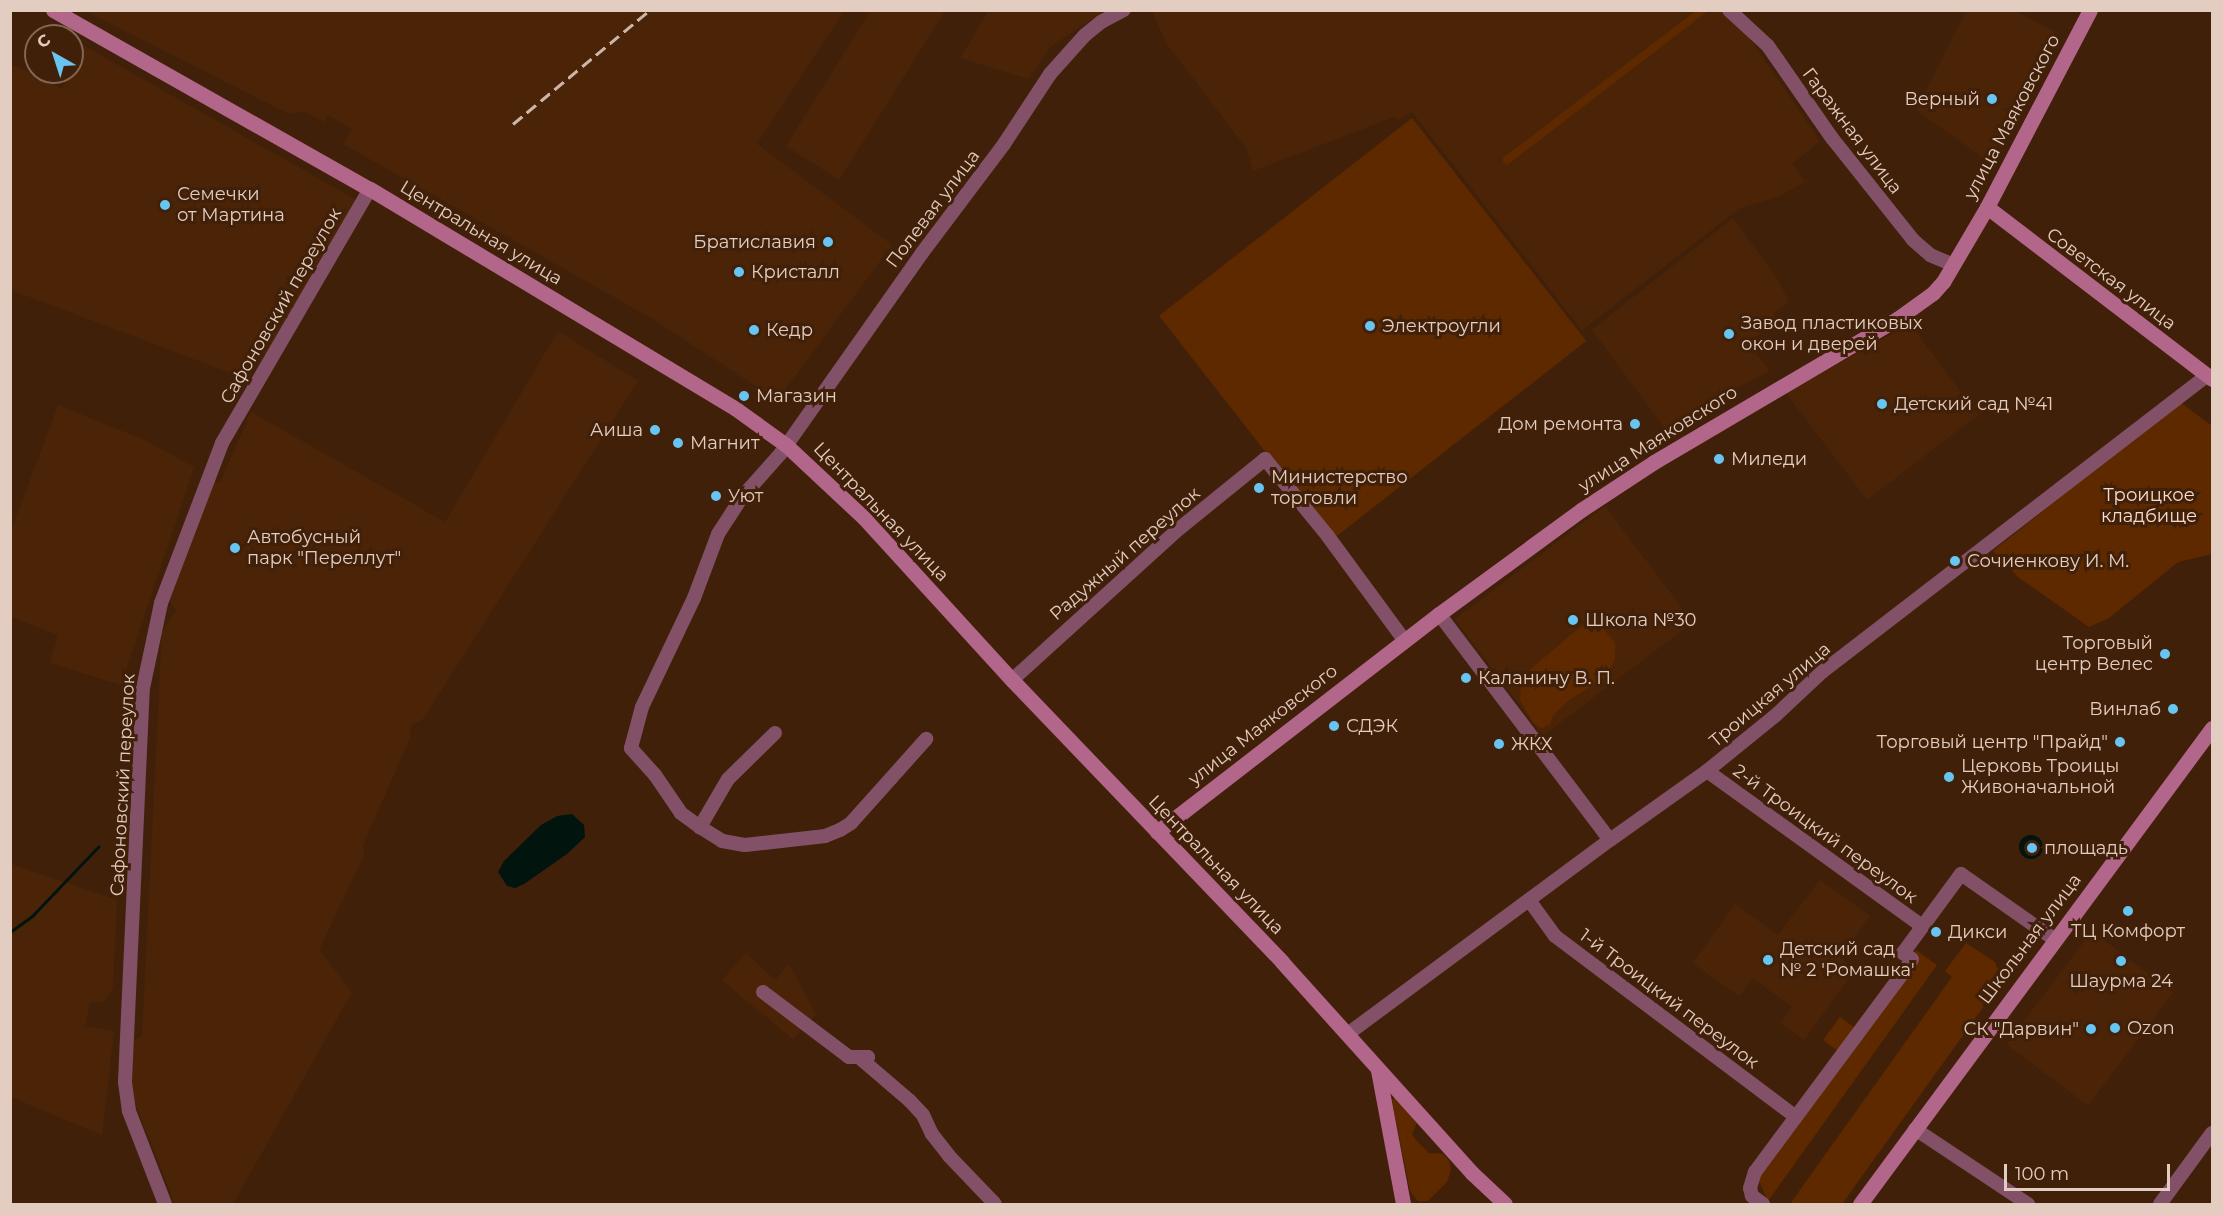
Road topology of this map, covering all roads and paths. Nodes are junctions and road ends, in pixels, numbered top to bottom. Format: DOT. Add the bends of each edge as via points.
graph roads {
  1 [pos="53,10"];
  2 [pos="1124,10"];
  3 [pos="1729,10"];
  4 [pos="2090,10"];
  5 [pos="370,189"];
  6 [pos="1987,207"];
  7 [pos="1953,266"];
  8 [pos="2210,377"];
  9 [pos="786,445"];
  10 [pos="1439,614"];
  11 [pos="1405,641"];
  12 [pos="1012,680"];
  13 [pos="2212,728"];
  14 [pos="775,733"];
  15 [pos="926,739"];
  16 [pos="1707,771"];
  17 [pos="700,827"];
  18 [pos="1157,832"];
  19 [pos="1610,840"];
  20 [pos="1528,900"];
  21 [pos="1922,926"];
  22 [pos="2054,939"];
  23 [pos="763,992"];
  24 [pos="1348,1033"];
  25 [pos="1378,1070"];
  26 [pos="1796,1117"];
  27 [pos="1915,1129"];
  28 [pos="2212,1133"];
  29 [pos="165,1204"];
  30 [pos="995,1204"];
  31 [pos="1403,1204"];
  32 [pos="1504,1204"];
  33 [pos="1763,1204"];
  34 [pos="1860,1204"];
  35 [pos="2028,1204"];
  36 [pos="2160,1204"];
  1 -- 5 [label="main road, Центральная улица"];
  2 -- 9 [label="street, Полевая улица" via="1101,22 1050,74 1004,144"];
  3 -- 7 [label="street, Гаражная улица" via="1768,46 1832,138 1913,240 1930,255"];
  4 -- 6 [label="main road, улица Маяковского"];
  5 -- 9 [label="main road, Центральная улица" via="736,409"];
  5 -- 29 [label="street, Сафоновский переулок" via="222,443 161,603 143,688 125,1081 129,1111"];
  6 -- 7 [label="main road, улица Маяковского"];
  6 -- 8 [label="main road, Советская улица"];
  7 -- 10 [label="main road, улица Маяковского" via="1933,293 1912,310 1611,490"];
  8 -- 16 [label="street, Троицкая улица" via="1822,672"];
  9 -- 12 [label="main road, Центральная улица" via="864,518"];
  9 -- 17 [label="street, Полевая улица" via="742,497 718,534 694,598 636,724 631,748 681,813"];
  10 -- 11 [label="main road, улица Маяковского"];
  10 -- 19 [label="street"];
  11 -- 12 [label="street, Радужный переулок" via="1265,459 1175,532"];
  11 -- 18 [label="main road, улица Маяковского"];
  12 -- 18 [label="main road, Центральная улица"];
  13 -- 22 [label="main road, Школьная улица"];
  14 -- 17 [label="street" via="728,779"];
  15 -- 17 [label="street, Полевая улица" via="851,823 832,833 745,845 722,841"];
  16 -- 19 [label="street, Троицкая улица"];
  16 -- 21 [label="street, 2-й Троицкий переулок"];
  18 -- 24 [label="main road, Центральная улица"];
  19 -- 20 [label="street, Троицкая улица"];
  20 -- 24 [label="street, Троицкая улица"];
  20 -- 26 [label="street, 1-й Троицкий переулок" via="1555,936"];
  21 -- 22 [label="street" via="1961,874"];
  21 -- 26 [label="street" via="1903,953 1912,959 1907,968"];
  22 -- 27 [label="main road, Школьная улица"];
  23 -- 30 [label="street" via="849,1057 868,1057 861,1059 923,1115 949,1156"];
  24 -- 25 [label="main road, Центральная улица"];
  25 -- 31 [label="main road"];
  25 -- 32 [label="main road, Центральная улица"];
  26 -- 33 [label="street" via="1751,1179 1752,1196"];
  27 -- 34 [label="main road, Школьная улица"];
  27 -- 35 [label="street"];
  28 -- 36 [label="street"];
}
